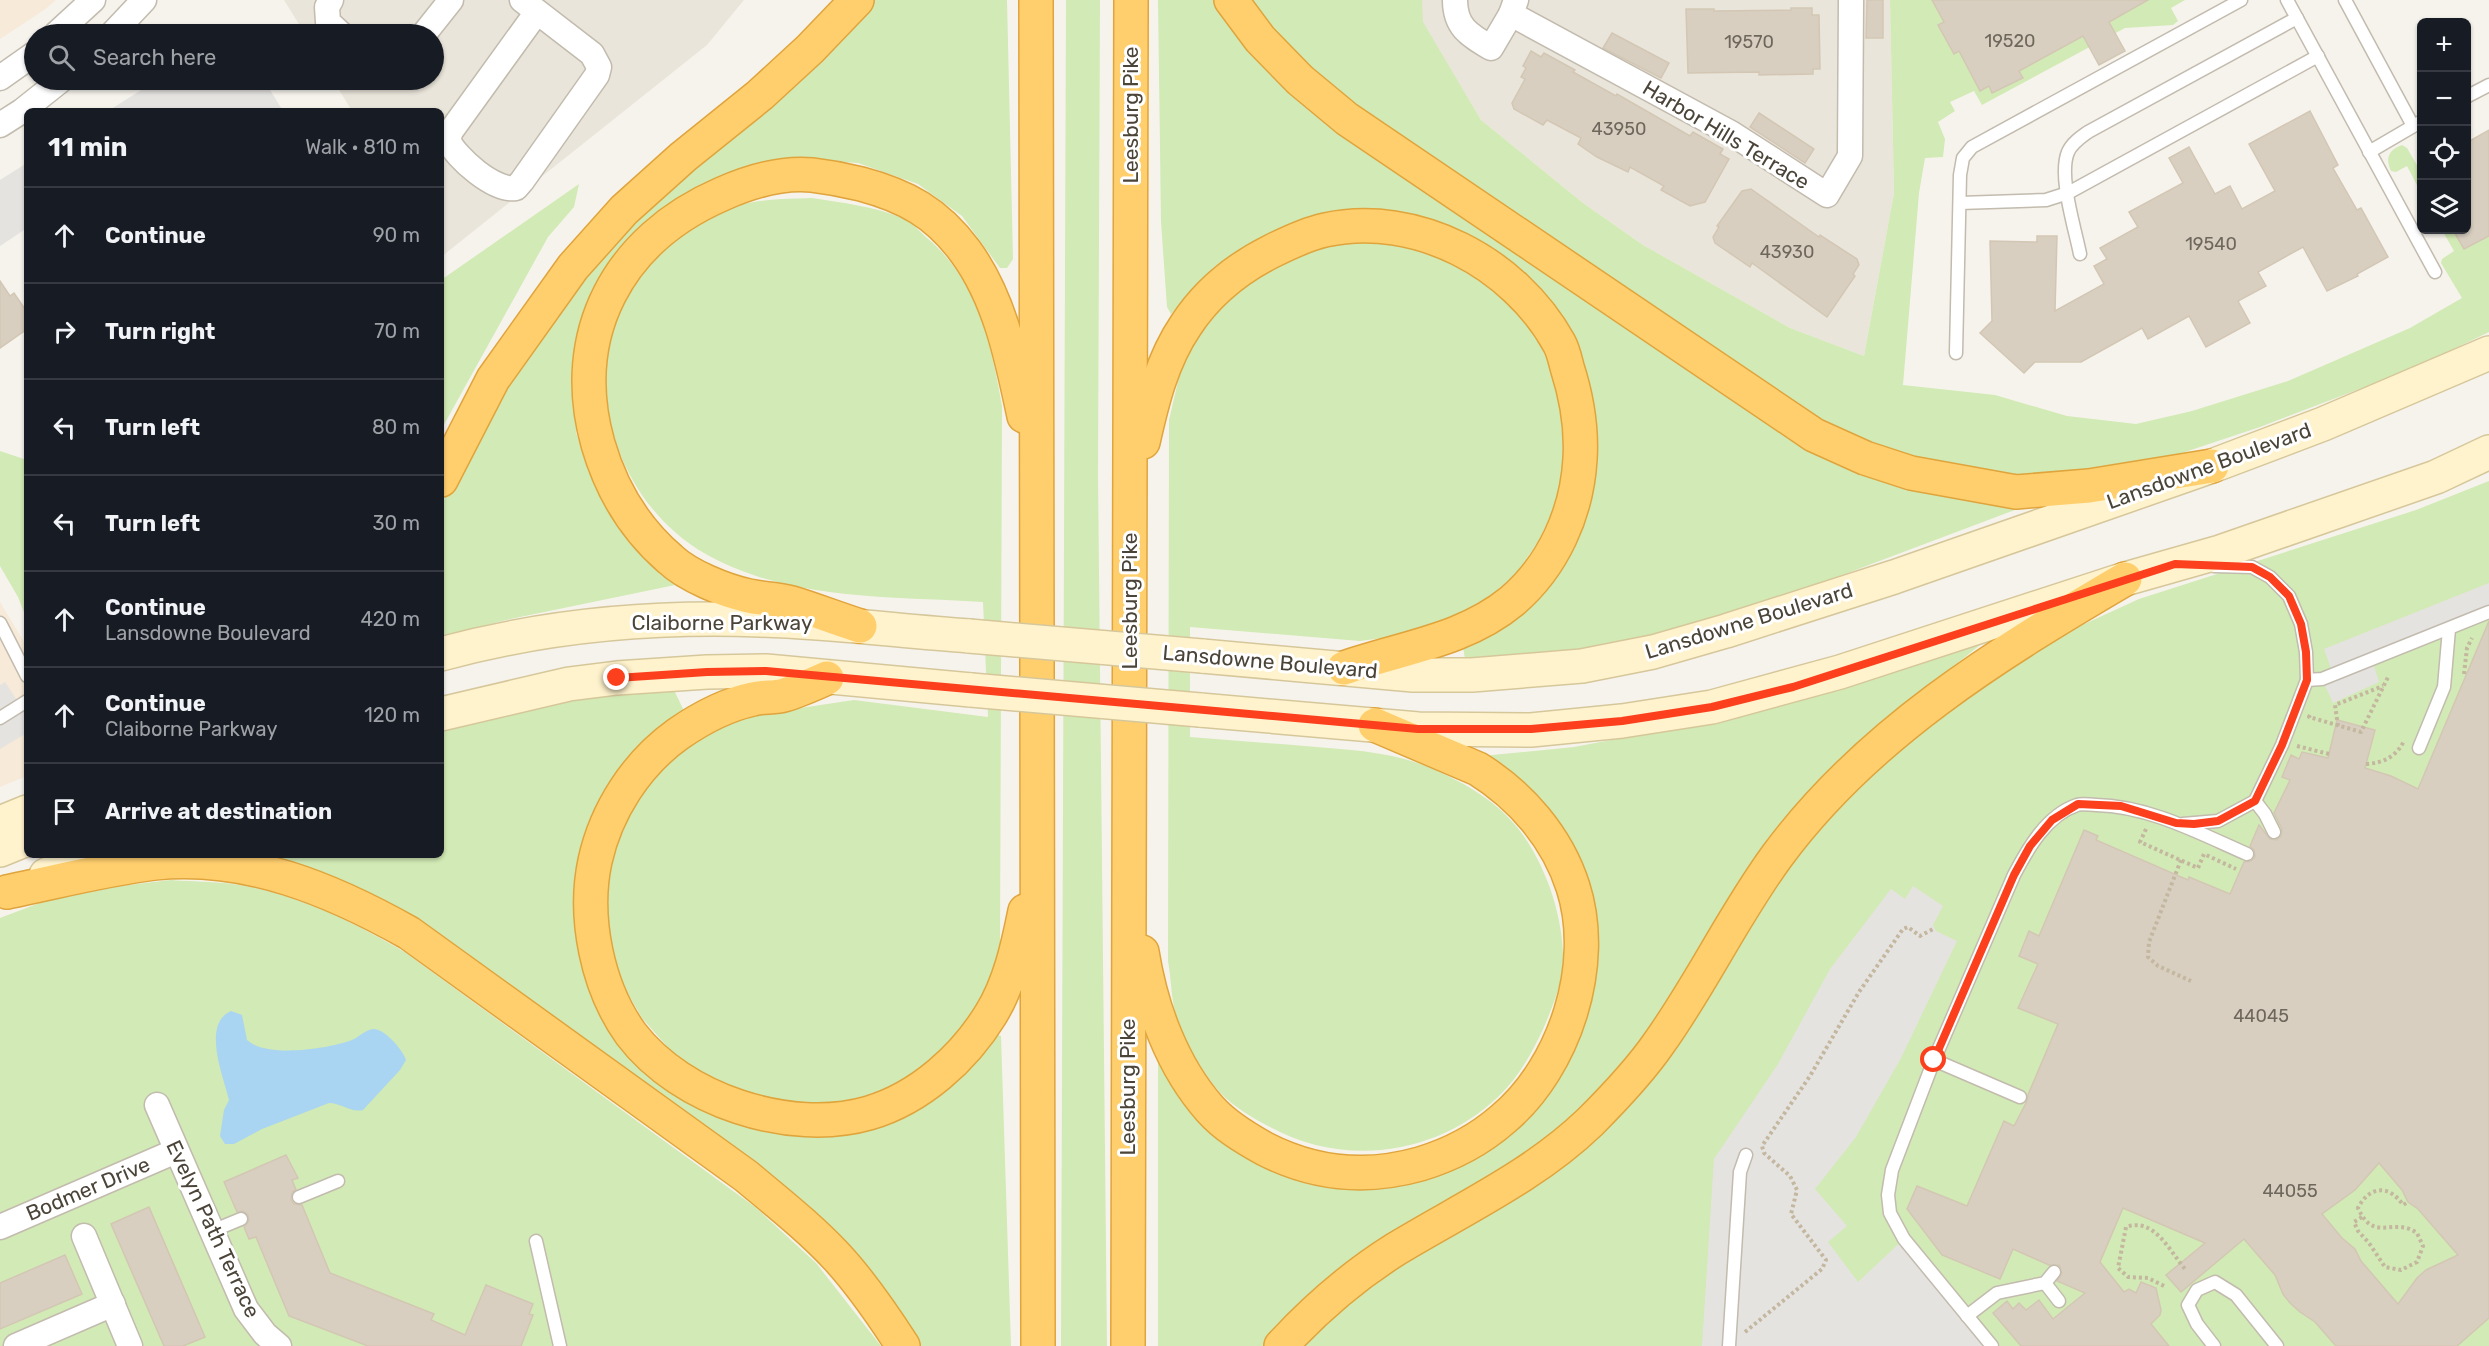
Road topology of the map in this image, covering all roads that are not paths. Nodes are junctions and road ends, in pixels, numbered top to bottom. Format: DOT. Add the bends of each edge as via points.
graph roads {
  1 [pos="93,0"];
  2 [pos="144,0"];
  3 [pos="331,0"];
  4 [pos="451,0"];
  5 [pos="857,0"];
  6 [pos="1036,0"];
  7 [pos="1131,0"];
  8 [pos="1231,0"];
  9 [pos="1455,0"];
  10 [pos="1851,0"];
  11 [pos="2241,0"];
  12 [pos="2287,0"];
  13 [pos="2345,0"];
  14 [pos="530,6"];
  15 [pos="1513,7"];
  16 [pos="2297,18"];
  17 [pos="67,24"];
  18 [pos="121,24"];
  19 [pos="330,24"];
  20 [pos="432,24"];
  21 [pos="2318,56"];
  22 [pos="24,61"];
  23 [pos="0,78"];
  24 [pos="2489,85"];
  25 [pos="48,90"];
  26 [pos="2471,94"];
  27 [pos="26,108"];
  28 [pos="24,109"];
  29 [pos="2417,124"];
  30 [pos="0,125"];
  31 [pos="2369,152"];
  32 [pos="2068,193"];
  33 [pos="1960,203"];
  34 [pos="2080,254"];
  35 [pos="2435,272"];
  36 [pos="2489,352"];
  37 [pos="1956,353"];
  38 [pos="2489,452"];
  39 [pos="2212,466"];
  40 [pos="444,474"];
  41 [pos="1130,499"];
  42 [pos="1038,512"];
  43 [pos="2175,564"];
  44 [pos="2125,579"];
  45 [pos="2489,612"];
  46 [pos="0,623"];
  47 [pos="860,626"];
  48 [pos="2449,629"];
  49 [pos="969,636"];
  50 [pos="494,642"];
  51 [pos="444,653"];
  52 [pos="444,665"];
  53 [pos="1344,668"];
  54 [pos="24,670"];
  55 [pos="827,678"];
  56 [pos="2307,680"];
  57 [pos="24,703"];
  58 [pos="444,713"];
  59 [pos="0,718"];
  60 [pos="1375,725"];
  61 [pos="2419,748"];
  62 [pos="2255,801"];
  63 [pos="24,813"];
  64 [pos="0,823"];
  65 [pos="2176,823"];
  66 [pos="2274,832"];
  67 [pos="24,840"];
  68 [pos="1038,848"];
  69 [pos="0,850"];
  70 [pos="2247,854"];
  71 [pos="86,858"];
  72 [pos="1129,867"];
  73 [pos="4,893"];
  74 [pos="1934,1060"];
  75 [pos="2020,1097"];
  76 [pos="157,1105"];
  77 [pos="176,1151"];
  78 [pos="1746,1155"];
  79 [pos="338,1181"];
  80 [pos="299,1197"];
  81 [pos="241,1219"];
  82 [pos="0,1227"];
  83 [pos="212,1231"];
  84 [pos="84,1236"];
  85 [pos="536,1240"];
  86 [pos="2054,1272"];
  87 [pos="2045,1283"];
  88 [pos="2059,1301"];
  89 [pos="113,1304"];
  90 [pos="1968,1316"];
  91 [pos="265,1342"];
  92 [pos="16,1346"];
  93 [pos="130,1346"];
  94 [pos="560,1346"];
  95 [pos="903,1346"];
  96 [pos="1038,1346"];
  97 [pos="1128,1346"];
  98 [pos="1281,1346"];
  99 [pos="1729,1346"];
  100 [pos="1992,1346"];
  101 [pos="2214,1346"];
  102 [pos="2277,1346"];
  1 -- 17 [label="street"];
  2 -- 18 [label="street"];
  3 -- 19 [label="street" via="327,7"];
  4 -- 20 [label="street"];
  5 -- 40 [label="highway" via="760,95 624,210 573,267 493,379"];
  6 -- 42 [label="highway"];
  7 -- 41 [label="highway, Leesburg Pike"];
  8 -- 39 [label="highway" via="1260,39 1300,81 1347,119 1814,435 1911,473 2016,492 2090,486"];
  9 -- 15 [label="street" via="1458,23 1466,33 1491,48"];
  10 -- 15 [label="street, Harbor Hills Terrace" via="1850,156 1827,195 1731,133"];
  11 -- 33 [label="lane" via="1972,147 1963,158"];
  12 -- 16 [label="lane"];
  13 -- 29 [label="lane"];
  14 -- 14 [label="street" via="592,54 599,67 522,181 508,190 458,156 448,140"];
  16 -- 21 [label="lane"];
  16 -- 32 [label="lane" via="2076,141 2068,151 2066,163"];
  21 -- 31 [label="lane"];
  21 -- 32 [label="lane"];
  22 -- 23 [label="street"];
  24 -- 26 [label="lane"];
  25 -- 27 [label="street"];
  28 -- 30 [label="street"];
  29 -- 31 [label="lane"];
  31 -- 35 [label="lane"];
  32 -- 33 [label="lane" via="2046,200"];
  32 -- 34 [label="lane"];
  33 -- 37 [label="lane"];
  36 -- 39 [label="main road, Lansdowne Boulevard" via="2323,424"];
  38 -- 43 [label="main road" via="2436,477 2367,502"];
  39 -- 53 [label="main road, Lansdowne Boulevard" via="1894,577 1653,652 1582,666 1472,675 1413,675"];
  41 -- 53 [label="highway" via="1152,401 1166,362 1197,310 1252,261 1326,230 1370,226 1415,232 1458,247 1500,274 1532,304 1559,344 1575,392 1582,431 1579,482 1562,534 1538,577 1510,603 1479,623 1439,640"];
  41 -- 72 [label="highway, Leesburg Pike"];
  42 -- 47 [label="highway" via="1024,415 1002,326 967,253 946,228 917,205 886,191 810,175 768,178 698,204 666,225 638,251 600,314 588,377 591,417 613,488 640,529 671,561 715,585 748,596 791,603"];
  42 -- 68 [label="highway"];
  43 -- 44 [label="main road"];
  43 -- 56 [label="lane" via="2252,567 2270,577 2289,596 2301,624"];
  44 -- 60 [label="main road" via="1840,672 1712,707 1622,721 1531,729"];
  44 -- 98 [label="highway" via="1993,659 1904,726 1850,774 1779,853 1659,1043 1587,1124 1537,1165 1354,1278"];
  45 -- 48 [label="lane"];
  46 -- 54 [label="lane"];
  47 -- 49 [label="main road, Claiborne Parkway"];
  47 -- 50 [label="main road, Claiborne Parkway" via="674,620"];
  48 -- 56 [label="lane" via="2322,679"];
  48 -- 61 [label="lane" via="2444,687"];
  49 -- 53 [label="main road, Lansdowne Boulevard, bridge"];
  50 -- 51 [label="main road, Claiborne Parkway"];
  50 -- 52 [label="main road"];
  55 -- 58 [label="main road" via="766,671 617,678 533,691"];
  55 -- 60 [label="main road, bridge"];
  55 -- 68 [label="highway" via="783,695 753,699 709,713 676,735 632,778 598,846 591,881 598,962 631,1034 663,1066 701,1090 745,1110 789,1119 829,1120 869,1113 910,1095 943,1071 969,1044 1006,986"];
  56 -- 62 [label="lane"];
  57 -- 59 [label="lane"];
  60 -- 72 [label="highway" via="1491,777 1526,806 1553,844 1573,886 1582,931 1578,982 1568,1022 1552,1058 1530,1090 1504,1119 1471,1143 1437,1159 1399,1170 1360,1173 1317,1169 1241,1136 1210,1110 1168,1041 1153,1002"];
  62 -- 65 [label="lane" via="2218,821"];
  62 -- 66 [label="lane"];
  63 -- 64 [label="main road"];
  65 -- 70 [label="lane"];
  65 -- 74 [label="lane" via="2121,806 2078,804 2052,820 2030,846 2014,875"];
  67 -- 69 [label="main road"];
  68 -- 96 [label="highway"];
  71 -- 73 [label="main road"];
  72 -- 97 [label="highway, Leesburg Pike"];
  73 -- 95 [label="highway" via="156,863 212,862 269,872 364,908 409,933 746,1176 837,1257"];
  74 -- 75 [label="lane"];
  74 -- 90 [label="lane" via="1892,1170 1890,1213 1905,1239"];
  76 -- 77 [label="street, Evelyn Path Terrace"];
  77 -- 82 [label="street, Bodmer Drive"];
  77 -- 83 [label="street, Evelyn Path Terrace"];
  78 -- 99 [label="lane" via="1740,1172"];
  79 -- 80 [label="lane"];
  81 -- 83 [label="lane"];
  83 -- 91 [label="street, Evelyn Path Terrace"];
  84 -- 89 [label="street"];
  85 -- 94 [label="lane"];
  86 -- 87 [label="lane"];
  87 -- 88 [label="lane"];
  87 -- 90 [label="lane" via="1997,1293"];
  89 -- 92 [label="street"];
  89 -- 93 [label="street"];
  90 -- 100 [label="lane"];
  101 -- 102 [label="lane" via="2188,1305 2197,1290 2215,1282 2236,1295"];
}
